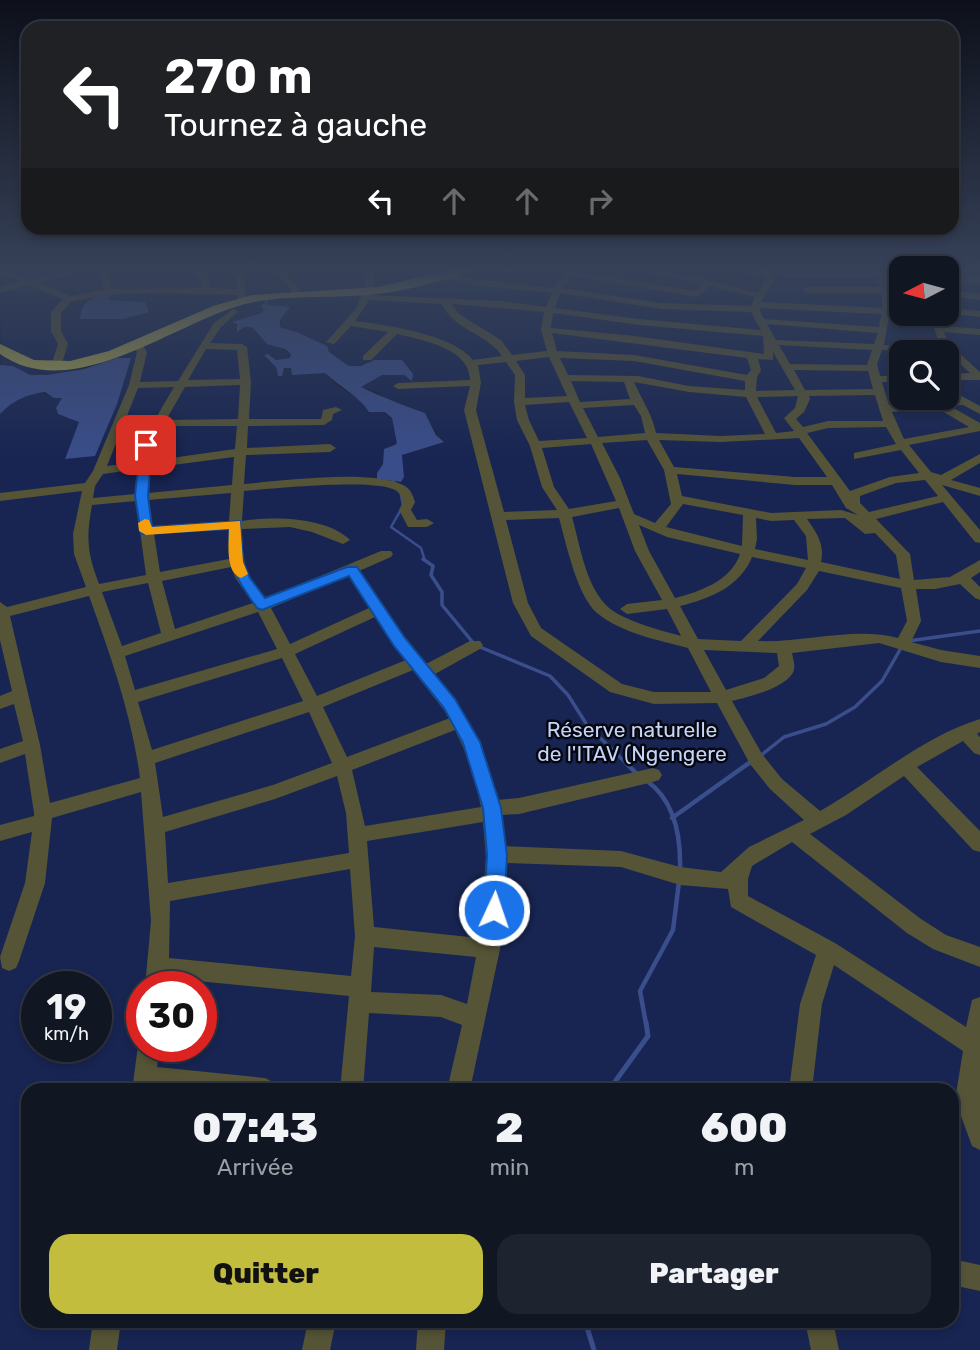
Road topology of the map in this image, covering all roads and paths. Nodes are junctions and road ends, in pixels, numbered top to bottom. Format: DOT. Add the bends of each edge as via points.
graph roads {
  1 [pos="57,333"];
  2 [pos="160,333"];
  3 [pos="213,333"];
  4 [pos="339,333"];
  5 [pos="392,333"];
  6 [pos="404,333"];
  7 [pos="484,333"];
  8 [pos="546,333"];
  9 [pos="575,333"];
  10 [pos="636,333"];
  11 [pos="767,333"];
  12 [pos="770,333"];
  13 [pos="882,333"];
  14 [pos="635,339"];
  15 [pos="331,342"];
  16 [pos="779,342"];
  17 [pos="137,343"];
  18 [pos="204,346"];
  19 [pos="0,348"];
  20 [pos="878,348"];
  21 [pos="889,349"];
  22 [pos="732,352"];
  23 [pos="553,354"];
  24 [pos="751,355"];
  25 [pos="367,358"];
  26 [pos="634,358"];
  27 [pos="511,359"];
  28 [pos="959,360"];
  29 [pos="471,363"];
  30 [pos="56,366"];
  31 [pos="787,367"];
  32 [pos="979,373"];
  33 [pos="723,374"];
  34 [pos="873,374"];
  35 [pos="959,376"];
  36 [pos="889,377"];
  37 [pos="565,378"];
  38 [pos="633,379"];
  39 [pos="751,379"];
  40 [pos="183,383"];
  41 [pos="246,383"];
  42 [pos="475,383"];
  43 [pos="134,384"];
  44 [pos="398,386"];
  45 [pos="719,392"];
  46 [pos="879,392"];
  47 [pos="802,393"];
  48 [pos="752,394"];
  49 [pos="959,399"];
  50 [pos="519,402"];
  51 [pos="574,402"];
  52 [pos="637,402"];
  53 [pos="963,402"];
  54 [pos="959,403"];
  55 [pos="886,409"];
  56 [pos="889,409"];
  57 [pos="335,410"];
  58 [pos="949,410"];
  59 [pos="980,411"];
  60 [pos="157,423"];
  61 [pos="241,424"];
  62 [pos="890,424"];
  63 [pos="980,428"];
  64 [pos="800,432"];
  65 [pos="651,436"];
  66 [pos="773,437"];
  67 [pos="595,441"];
  68 [pos="902,444"];
  69 [pos="536,445"];
  70 [pos="330,448"];
  71 [pos="242,452"];
  72 [pos="858,456"];
  73 [pos="980,458"];
  74 [pos="146,464"];
  75 [pos="670,470"];
  76 [pos="99,471"];
  77 [pos="929,475"];
  78 [pos="838,481"];
  79 [pos="240,488"];
  80 [pos="980,492"];
  81 [pos="88,494"];
  82 [pos="141,496"];
  83 [pos="945,498"];
  84 [pos="0,499"];
  85 [pos="677,499"];
  86 [pos="852,501"];
  87 [pos="627,510"];
  88 [pos="564,511"];
  89 [pos="748,513"];
  90 [pos="841,514"];
  91 [pos="498,516"];
  92 [pos="799,517"];
  93 [pos="862,518"];
  94 [pos="427,523"];
  95 [pos="235,525"];
  96 [pos="658,528"];
  97 [pos="146,531"];
  98 [pos="980,539"];
  99 [pos="343,540"];
  100 [pos="747,551"];
  101 [pos="386,554"];
  102 [pos="236,562"];
  103 [pos="980,564"];
  104 [pos="814,565"];
  105 [pos="352,570"];
  106 [pos="154,578"];
  107 [pos="962,578"];
  108 [pos="906,584"];
  109 [pos="96,589"];
  110 [pos="980,595"];
  111 [pos="673,604"];
  112 [pos="262,605"];
  113 [pos="627,609"];
  114 [pos="377,610"];
  115 [pos="0,611"];
  116 [pos="169,636"];
  117 [pos="903,643"];
  118 [pos="692,644"];
  119 [pos="475,645"];
  120 [pos="745,646"];
  121 [pos="784,648"];
  122 [pos="285,652"];
  123 [pos="5,653"];
  124 [pos="117,653"];
  125 [pos="980,662"];
  126 [pos="421,667"];
  127 [pos="19,695"];
  128 [pos="721,696"];
  129 [pos="130,698"];
  130 [pos="0,703"];
  131 [pos="314,704"];
  132 [pos="460,721"];
  133 [pos="972,728"];
  134 [pos="32,745"];
  135 [pos="980,748"];
  136 [pos="0,756"];
  137 [pos="146,759"];
  138 [pos="342,765"];
  139 [pos="905,766"];
  140 [pos="649,776"];
  141 [pos="150,782"];
  142 [pos="492,810"];
  143 [pos="43,817"];
  144 [pos="818,821"];
  145 [pos="155,827"];
  146 [pos="793,832"];
  147 [pos="0,833"];
  148 [pos="358,835"];
  149 [pos="980,844"];
  150 [pos="497,855"];
  151 [pos="360,859"];
  152 [pos="743,863"];
  153 [pos="158,894"];
  154 [pos="365,936"];
  155 [pos="490,949"];
  156 [pos="828,950"];
  157 [pos="980,957"];
  158 [pos="9,961"];
  159 [pos="157,971"];
  160 [pos="217,982"];
  161 [pos="360,994"];
  162 [pos="980,1008"];
  163 [pos="474,1018"];
  164 [pos="974,1045"];
  165 [pos="147,1062"];
  166 [pos="975,1074"];
  167 [pos="144,1083"];
  168 [pos="352,1083"];
  169 [pos="460,1083"];
  170 [pos="801,1083"];
  171 [pos="980,1138"];
  172 [pos="959,1274"];
  173 [pos="980,1278"];
  174 [pos="106,1328"];
  175 [pos="321,1328"];
  176 [pos="431,1328"];
  177 [pos="820,1328"];
  178 [pos="103,1350"];
  179 [pos="316,1350"];
  180 [pos="429,1350"];
  181 [pos="825,1350"];
  1 -- 30 [label="street" via="63,344"];
  2 -- 17 [label="highway"];
  3 -- 18 [label="street"];
  4 -- 15 [label="street"];
  5 -- 25 [label="street"];
  6 -- 29 [label="street" via="452,349"];
  7 -- 27 [label="street"];
  8 -- 23 [label="street"];
  9 -- 14 [label="street"];
  10 -- 14 [label="street"];
  11 -- 24 [label="street" via="769,358"];
  12 -- 31 [label="street"];
  13 -- 20 [label="street"];
  14 -- 22 [label="street"];
  14 -- 26 [label="street"];
  16 -- 20 [label="street"];
  17 -- 30 [label="highway" via="99,358"];
  17 -- 43 [label="street" via="142,352"];
  18 -- 40 [label="street"];
  18 -- 41 [label="street" via="242,346"];
  19 -- 30 [label="highway" via="22,363"];
  20 -- 21 [label="street"];
  20 -- 34 [label="street" via="872,360"];
  22 -- 24 [label="street"];
  22 -- 33 [label="street"];
  23 -- 26 [label="street"];
  23 -- 27 [label="street"];
  23 -- 37 [label="street"];
  24 -- 39 [label="street" via="756,370"];
  26 -- 33 [label="street"];
  26 -- 38 [label="street" via="639,370"];
  27 -- 29 [label="street"];
  27 -- 50 [label="street" via="520,375"];
  28 -- 32 [label="street"];
  29 -- 42 [label="street"];
  31 -- 34 [label="street"];
  31 -- 47 [label="street"];
  32 -- 35 [label="street"];
  33 -- 39 [label="street"];
  33 -- 45 [label="street"];
  34 -- 36 [label="street"];
  34 -- 46 [label="street"];
  37 -- 38 [label="street"];
  37 -- 51 [label="street"];
  38 -- 45 [label="street"];
  38 -- 52 [label="street"];
  39 -- 48 [label="street"];
  40 -- 41 [label="street"];
  40 -- 43 [label="street"];
  40 -- 60 [label="street"];
  41 -- 61 [label="street"];
  42 -- 44 [label="street"];
  42 -- 91 [label="street" via="470,410"];
  43 -- 76 [label="street"];
  45 -- 48 [label="street"];
  46 -- 47 [label="street"];
  46 -- 55 [label="street"];
  47 -- 48 [label="street"];
  47 -- 64 [label="street" via="805,399 800,410 790,418"];
  48 -- 66 [label="street" via="761,421"];
  49 -- 53 [label="street"];
  50 -- 51 [label="street"];
  50 -- 69 [label="street"];
  51 -- 52 [label="street"];
  51 -- 67 [label="street"];
  52 -- 65 [label="street" via="647,416"];
  53 -- 54 [label="street"];
  53 -- 59 [label="street"];
  55 -- 56 [label="street"];
  55 -- 62 [label="street"];
  57 -- 61 [label="street" via="327,412 324,422"];
  58 -- 63 [label="street"];
  60 -- 61 [label="street"];
  60 -- 74 [label="street" via="146,445"];
  61 -- 71 [label="street"];
  62 -- 64 [label="street" via="825,426"];
  62 -- 68 [label="street"];
  63 -- 68 [label="street"];
  64 -- 66 [label="street"];
  64 -- 78 [label="street"];
  65 -- 66 [label="street"];
  65 -- 67 [label="street"];
  65 -- 75 [label="street"];
  67 -- 69 [label="street"];
  67 -- 87 [label="street"];
  68 -- 72 [label="street"];
  68 -- 77 [label="street"];
  69 -- 88 [label="street" via="548,486"];
  70 -- 71 [label="street"];
  71 -- 74 [label="street"];
  71 -- 79 [label="street"];
  73 -- 77 [label="street" via="951,476"];
  74 -- 76 [label="street"];
  74 -- 82 [label="street"];
  75 -- 78 [label="street"];
  75 -- 85 [label="street"];
  76 -- 81 [label="street"];
  77 -- 80 [label="street"];
  77 -- 83 [label="street"];
  77 -- 86 [label="street" via="883,483 854,494"];
  78 -- 86 [label="street"];
  79 -- 82 [label="street"];
  79 -- 94 [label="street" via="323,482 395,486 407,494 409,521"];
  79 -- 95 [label="street"];
  81 -- 82 [label="street"];
  81 -- 84 [label="street"];
  81 -- 109 [label="street" via="81,554"];
  82 -- 97 [label="street"];
  83 -- 93 [label="street"];
  83 -- 98 [label="street"];
  85 -- 89 [label="street"];
  85 -- 96 [label="street"];
  86 -- 90 [label="street"];
  86 -- 93 [label="street"];
  87 -- 88 [label="street"];
  87 -- 96 [label="street"];
  87 -- 111 [label="street" via="642,551"];
  88 -- 91 [label="street"];
  88 -- 118 [label="street" via="583,578 600,608 651,633"];
  89 -- 92 [label="street"];
  89 -- 100 [label="street"];
  90 -- 92 [label="street"];
  90 -- 93 [label="street"];
  91 -- 128 [label="street" via="517,591 536,632 629,694"];
  92 -- 104 [label="street" via="814,537"];
  93 -- 108 [label="street" via="895,555"];
  95 -- 97 [label="street"];
  95 -- 99 [label="street" via="288,522 322,528"];
  95 -- 102 [label="street"];
  96 -- 100 [label="street"];
  97 -- 106 [label="street"];
  100 -- 104 [label="street"];
  100 -- 111 [label="street" via="735,575 719,587"];
  101 -- 105 [label="street"];
  102 -- 106 [label="street"];
  102 -- 112 [label="street"];
  103 -- 107 [label="street"];
  104 -- 108 [label="street"];
  104 -- 120 [label="street" via="789,603"];
  105 -- 112 [label="street"];
  105 -- 114 [label="street"];
  106 -- 109 [label="street"];
  106 -- 116 [label="street"];
  107 -- 108 [label="street" via="935,586"];
  107 -- 110 [label="street"];
  108 -- 117 [label="street" via="914,621"];
  109 -- 115 [label="street"];
  109 -- 124 [label="street"];
  111 -- 113 [label="street"];
  111 -- 118 [label="street"];
  112 -- 116 [label="street"];
  112 -- 122 [label="street"];
  114 -- 122 [label="street"];
  114 -- 126 [label="street"];
  115 -- 123 [label="street"];
  116 -- 124 [label="street"];
  117 -- 121 [label="street" via="879,638"];
  117 -- 125 [label="street" via="941,656"];
  118 -- 120 [label="street"];
  118 -- 128 [label="street"];
  119 -- 126 [label="street"];
  120 -- 121 [label="street"];
  121 -- 128 [label="street" via="787,666 783,675"];
  122 -- 129 [label="street"];
  122 -- 131 [label="street"];
  123 -- 127 [label="street"];
  124 -- 129 [label="street"];
  126 -- 131 [label="street"];
  126 -- 132 [label="street"];
  127 -- 130 [label="street"];
  127 -- 134 [label="street"];
  128 -- 144 [label="street" via="756,759 776,784"];
  129 -- 137 [label="street"];
  131 -- 137 [label="street"];
  131 -- 138 [label="street"];
  132 -- 138 [label="street"];
  132 -- 142 [label="street"];
  133 -- 135 [label="street"];
  133 -- 139 [label="street"];
  134 -- 136 [label="street"];
  134 -- 143 [label="street"];
  137 -- 141 [label="street"];
  138 -- 145 [label="street" via="275,792"];
  138 -- 148 [label="street"];
  139 -- 144 [label="street"];
  139 -- 149 [label="street"];
  140 -- 142 [label="street"];
  141 -- 143 [label="street"];
  141 -- 145 [label="street"];
  142 -- 148 [label="street"];
  142 -- 150 [label="street"];
  143 -- 147 [label="street"];
  143 -- 158 [label="street" via="35,883"];
  144 -- 146 [label="street"];
  145 -- 153 [label="street"];
  146 -- 152 [label="street"];
  146 -- 157 [label="street" via="914,926"];
  148 -- 151 [label="street"];
  150 -- 152 [label="street" via="621,859 710,881 726,881"];
  150 -- 155 [label="street"];
  151 -- 153 [label="street"];
  151 -- 154 [label="street"];
  152 -- 156 [label="street" via="738,901"];
  153 -- 159 [label="street"];
  154 -- 155 [label="street"];
  154 -- 161 [label="street"];
  155 -- 163 [label="street"];
  156 -- 164 [label="street"];
  156 -- 170 [label="street" via="811,1004"];
  160 -- 161 [label="street"];
  161 -- 163 [label="street" via="441,1006"];
  161 -- 168 [label="street"];
  162 -- 164 [label="street"];
  163 -- 169 [label="street"];
  164 -- 166 [label="street"];
  165 -- 167 [label="street"];
  166 -- 171 [label="street" via="967,1100"];
  172 -- 173 [label="street"];
  174 -- 178 [label="street"];
  175 -- 179 [label="street"];
  176 -- 180 [label="street"];
  177 -- 181 [label="street"];
}
